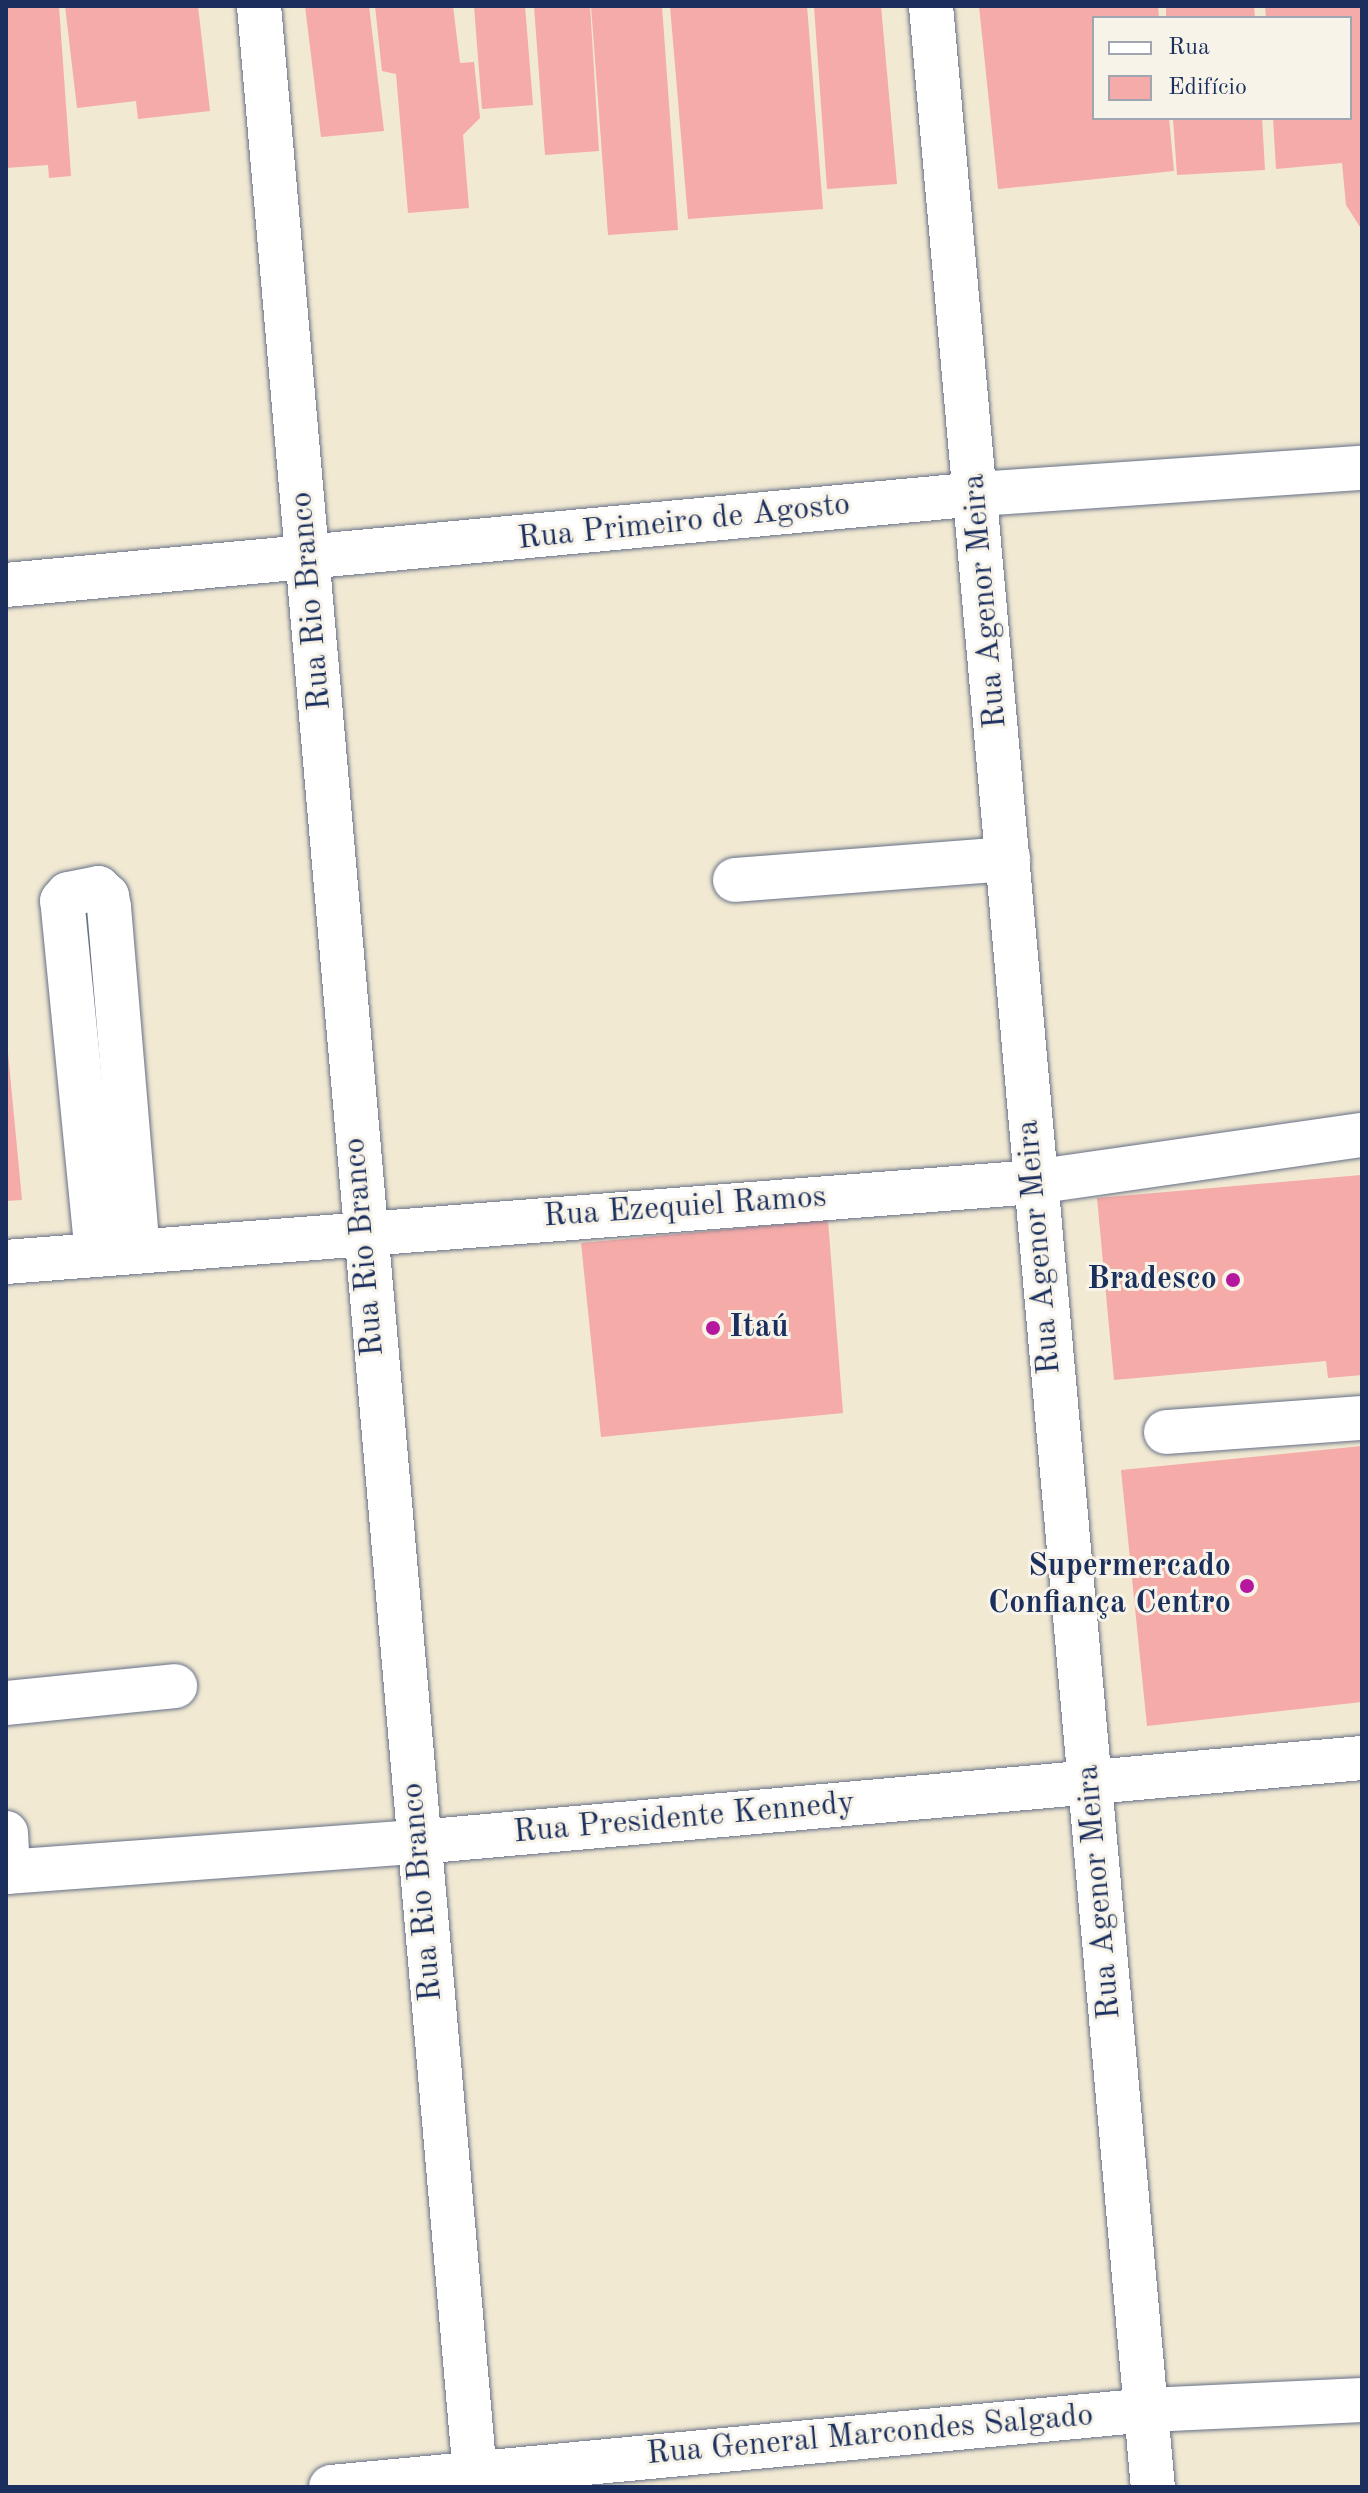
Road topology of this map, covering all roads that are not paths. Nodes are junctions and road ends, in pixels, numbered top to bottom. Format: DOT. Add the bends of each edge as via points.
graph roads {
  1 [pos="259,6"];
  2 [pos="931,6"];
  3 [pos="1362,468"];
  4 [pos="978,494"];
  5 [pos="309,560"];
  6 [pos="6,585"];
  7 [pos="1008,859"];
  8 [pos="735,880"];
  9 [pos="1362,1135"];
  10 [pos="1034,1182"];
  11 [pos="363,1233"];
  12 [pos="118,1253"];
  13 [pos="6,1262"];
  14 [pos="1362,1418"];
  15 [pos="1166,1432"];
  16 [pos="175,1686"];
  17 [pos="6,1703"];
  18 [pos="1362,1758"];
  19 [pos="1089,1783"];
  20 [pos="419,1842"];
  21 [pos="7,1859"];
  22 [pos="1362,2400"];
  23 [pos="1149,2410"];
  24 [pos="475,2480"];
  25 [pos="331,2487"];
  26 [pos="1153,2487"];
  1 -- 5 [label="street, Rua Rio Branco"];
  2 -- 4 [label="street, Rua Agenor Meira"];
  3 -- 4 [label="street, Rua Primeiro de Agosto"];
  4 -- 5 [label="street, Rua Primeiro de Agosto"];
  4 -- 7 [label="street, Rua Agenor Meira"];
  5 -- 6 [label="street, Rua Primeiro de Agosto"];
  5 -- 11 [label="street, Rua Rio Branco"];
  7 -- 8 [label="street"];
  7 -- 10 [label="street, Rua Agenor Meira"];
  9 -- 10 [label="street, Rua Ezequiel Ramos"];
  10 -- 11 [label="street, Rua Ezequiel Ramos"];
  10 -- 19 [label="street, Rua Agenor Meira"];
  11 -- 12 [label="street, Rua Ezequiel Ramos"];
  11 -- 20 [label="street, Rua Rio Branco"];
  12 -- 12 [label="street" via="109,907 98,888 68,894 62,901"];
  12 -- 13 [label="street, Rua Ezequiel Ramos"];
  14 -- 15 [label="street"];
  16 -- 17 [label="street"];
  18 -- 19 [label="street, Rua Presidente Kennedy"];
  19 -- 20 [label="street, Rua Presidente Kennedy"];
  19 -- 23 [label="street, Rua Agenor Meira"];
  20 -- 21 [label="street, Rua Presidente Kennedy"];
  20 -- 24 [label="street, Rua Rio Branco"];
  22 -- 23 [label="street, Rua General Marcondes Salgado"];
  23 -- 24 [label="street, Rua General Marcondes Salgado"];
  23 -- 26 [label="street, Rua Agenor Meira"];
  24 -- 25 [label="street, Rua General Marcondes Salgado"];
}
